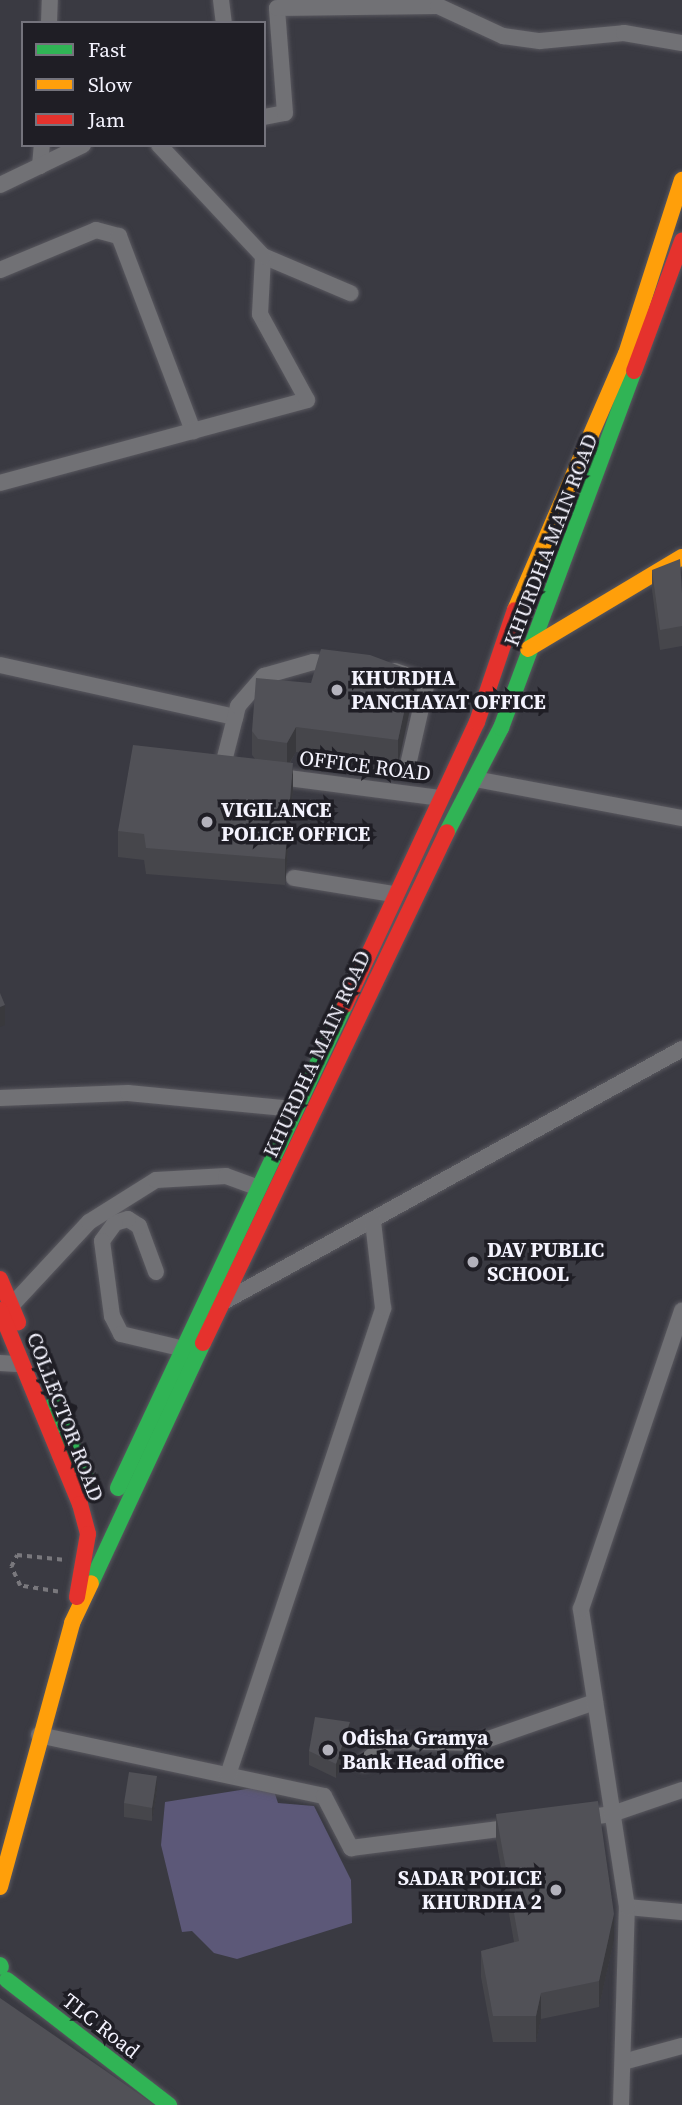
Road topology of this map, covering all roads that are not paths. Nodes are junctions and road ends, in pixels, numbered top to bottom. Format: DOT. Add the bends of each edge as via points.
graph roads {
  1 [pos="50,0"];
  2 [pos="221,0"];
  3 [pos="334,2"];
  4 [pos="49,21"];
  5 [pos="224,21"];
  6 [pos="682,43"];
  7 [pos="266,117"];
  8 [pos="42,147"];
  9 [pos="79,147"];
  10 [pos="161,147"];
  11 [pos="40,166"];
  12 [pos="682,180"];
  13 [pos="0,185"];
  14 [pos="682,241"];
  15 [pos="262,256"];
  16 [pos="0,270"];
  17 [pos="350,293"];
  18 [pos="193,431"];
  19 [pos="0,483"];
  20 [pos="682,557"];
  21 [pos="502,642"];
  22 [pos="531,649"];
  23 [pos="0,664"];
  24 [pos="352,667"];
  25 [pos="379,669"];
  26 [pos="235,717"];
  27 [pos="408,765"];
  28 [pos="475,779"];
  29 [pos="440,797"];
  30 [pos="682,818"];
  31 [pos="294,878"];
  32 [pos="393,894"];
  33 [pos="682,1049"];
  34 [pos="0,1098"];
  35 [pos="295,1109"];
  36 [pos="259,1188"];
  37 [pos="373,1221"];
  38 [pos="156,1272"];
  39 [pos="0,1279"];
  40 [pos="225,1301"];
  41 [pos="6,1308"];
  42 [pos="682,1311"];
  43 [pos="184,1349"];
  44 [pos="0,1363"];
  45 [pos="22,1364"];
  46 [pos="90,1486"];
  47 [pos="118,1488"];
  48 [pos="80,1504"];
  49 [pos="127,1511"];
  50 [pos="116,1533"];
  51 [pos="88,1534"];
  52 [pos="72,1623"];
  53 [pos="595,1702"];
  54 [pos="38,1735"];
  55 [pos="364,1763"];
  56 [pos="228,1774"];
  57 [pos="682,1790"];
  58 [pos="612,1814"];
  59 [pos="557,1821"];
  60 [pos="530,1825"];
  61 [pos="0,1887"];
  62 [pos="627,1907"];
  63 [pos="682,1912"];
  64 [pos="2,1970"];
  65 [pos="0,1997"];
  66 [pos="682,2046"];
  67 [pos="622,2062"];
  68 [pos="88,2067"];
  69 [pos="139,2105"];
  70 [pos="169,2105"];
  71 [pos="621,2105"];
  1 -- 4 [label="street"];
  2 -- 5 [label="street"];
  3 -- 6 [label="street" via="438,6 464,24 540,41 624,33"];
  3 -- 7 [label="street" via="277,8 285,113"];
  8 -- 11 [label="street"];
  9 -- 11 [label="street"];
  10 -- 15 [label="street"];
  11 -- 13 [label="street"];
  12 -- 21 [label="main road, KHURDHA MAIN ROAD" via="626,354"];
  14 -- 22 [label="main road, KHURDHA MAIN ROAD"];
  15 -- 17 [label="street"];
  15 -- 18 [label="street" via="260,313 307,400"];
  16 -- 18 [label="street" via="96,230 119,236"];
  18 -- 19 [label="street"];
  20 -- 22 [label="main road"];
  21 -- 22 [label="main road"];
  21 -- 29 [label="main road, KHURDHA MAIN ROAD" via="477,722"];
  22 -- 28 [label="main road, KHURDHA MAIN ROAD"];
  23 -- 26 [label="street"];
  24 -- 26 [label="street, OFFICE ROAD" via="313,662 264,676"];
  25 -- 27 [label="street, OFFICE ROAD" via="427,682"];
  26 -- 29 [label="street, OFFICE ROAD" via="222,769"];
  28 -- 30 [label="street"];
  28 -- 40 [label="main road, KHURDHA MAIN ROAD" via="393,939"];
  29 -- 32 [label="main road, KHURDHA MAIN ROAD"];
  31 -- 32 [label="street"];
  32 -- 35 [label="main road, KHURDHA MAIN ROAD"];
  33 -- 37 [label="street"];
  34 -- 35 [label="street" via="128,1093"];
  35 -- 36 [label="main road, KHURDHA MAIN ROAD"];
  36 -- 41 [label="street" via="226,1176 156,1180 89,1222"];
  36 -- 43 [label="main road, KHURDHA MAIN ROAD"];
  37 -- 40 [label="street"];
  37 -- 56 [label="street" via="383,1308"];
  38 -- 43 [label="street" via="139,1226 128,1219 115,1223 102,1241 112,1316 121,1334"];
  39 -- 41 [label="main road, COLLECTOR ROAD"];
  40 -- 49 [label="main road, KHURDHA MAIN ROAD"];
  41 -- 45 [label="main road, COLLECTOR ROAD"];
  41 -- 46 [label="main road, COLLECTOR ROAD"];
  42 -- 53 [label="street" via="581,1609"];
  43 -- 47 [label="main road, KHURDHA MAIN ROAD"];
  44 -- 45 [label="street"];
  45 -- 48 [label="main road, COLLECTOR ROAD"];
  46 -- 47 [label="main road"];
  46 -- 48 [label="main road"];
  47 -- 49 [label="main road"];
  48 -- 51 [label="main road, COLLECTOR ROAD"];
  49 -- 50 [label="main road, KHURDHA MAIN ROAD"];
  50 -- 51 [label="main road"];
  50 -- 52 [label="main road, KHURDHA MAIN ROAD"];
  51 -- 52 [label="main road, COLLECTOR ROAD"];
  52 -- 54 [label="main road, KHURDHA MAIN ROAD"];
  53 -- 55 [label="street" via="477,1743 389,1741"];
  53 -- 58 [label="street"];
  54 -- 56 [label="street"];
  54 -- 61 [label="main road, KHURDHA MAIN ROAD"];
  56 -- 60 [label="street" via="324,1796 351,1848"];
  57 -- 58 [label="street"];
  58 -- 59 [label="street"];
  58 -- 62 [label="street"];
  62 -- 63 [label="street"];
  62 -- 67 [label="street"];
  64 -- 65 [label="main road"];
  64 -- 70 [label="main road, TLC Road"];
  66 -- 67 [label="street"];
  67 -- 71 [label="street"];
  68 -- 69 [label="main road, TLC Road"];
}
